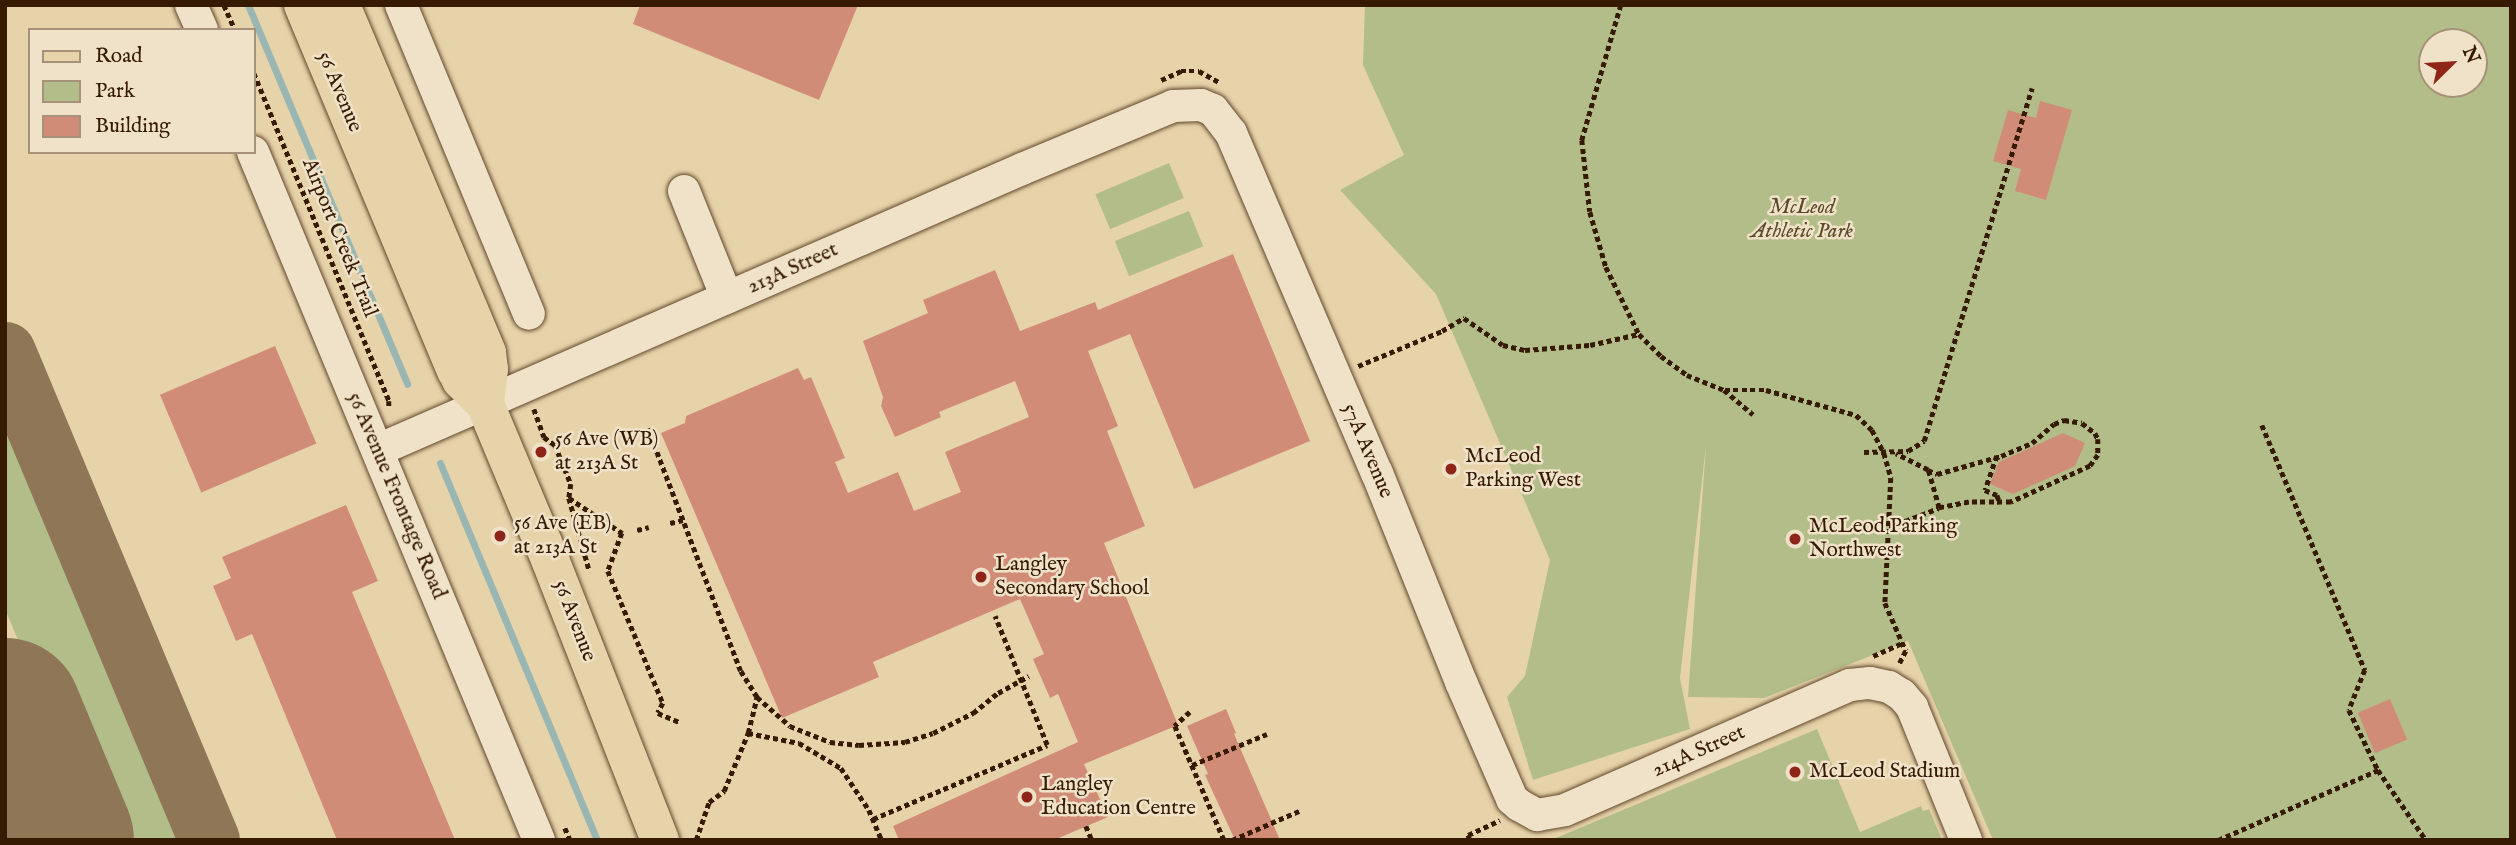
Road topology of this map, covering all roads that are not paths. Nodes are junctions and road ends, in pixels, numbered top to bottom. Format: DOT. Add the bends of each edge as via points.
graph roads {
  1 [pos="191,5"];
  2 [pos="303,5"];
  3 [pos="341,5"];
  4 [pos="401,5"];
  5 [pos="201,28"];
  6 [pos="1218,98"];
  7 [pos="254,154"];
  8 [pos="684,191"];
  9 [pos="727,298"];
  10 [pos="529,314"];
  11 [pos="485,404"];
  12 [pos="378,450"];
  13 [pos="1508,808"];
  14 [pos="539,840"];
  15 [pos="660,840"];
  16 [pos="1966,840"];
  1 -- 5 [label="street"];
  2 -- 11 [label="main road, 56 Avenue" via="456,370"];
  3 -- 11 [label="main road, 56 Avenue" via="487,353"];
  4 -- 10 [label="street"];
  6 -- 9 [label="street, 213A Street" via="1173,106"];
  6 -- 13 [label="street, 57A Avenue"];
  7 -- 12 [label="street, 56 Avenue Frontage Road"];
  8 -- 9 [label="street"];
  9 -- 11 [label="street, 213A Street"];
  11 -- 12 [label="street, 213A Street"];
  11 -- 15 [label="main road, 56 Avenue"];
  12 -- 14 [label="street, 56 Avenue Frontage Road"];
  13 -- 16 [label="street, 214A Street" via="1551,815 1850,685 1870,683 1889,687 1912,707"];
}
